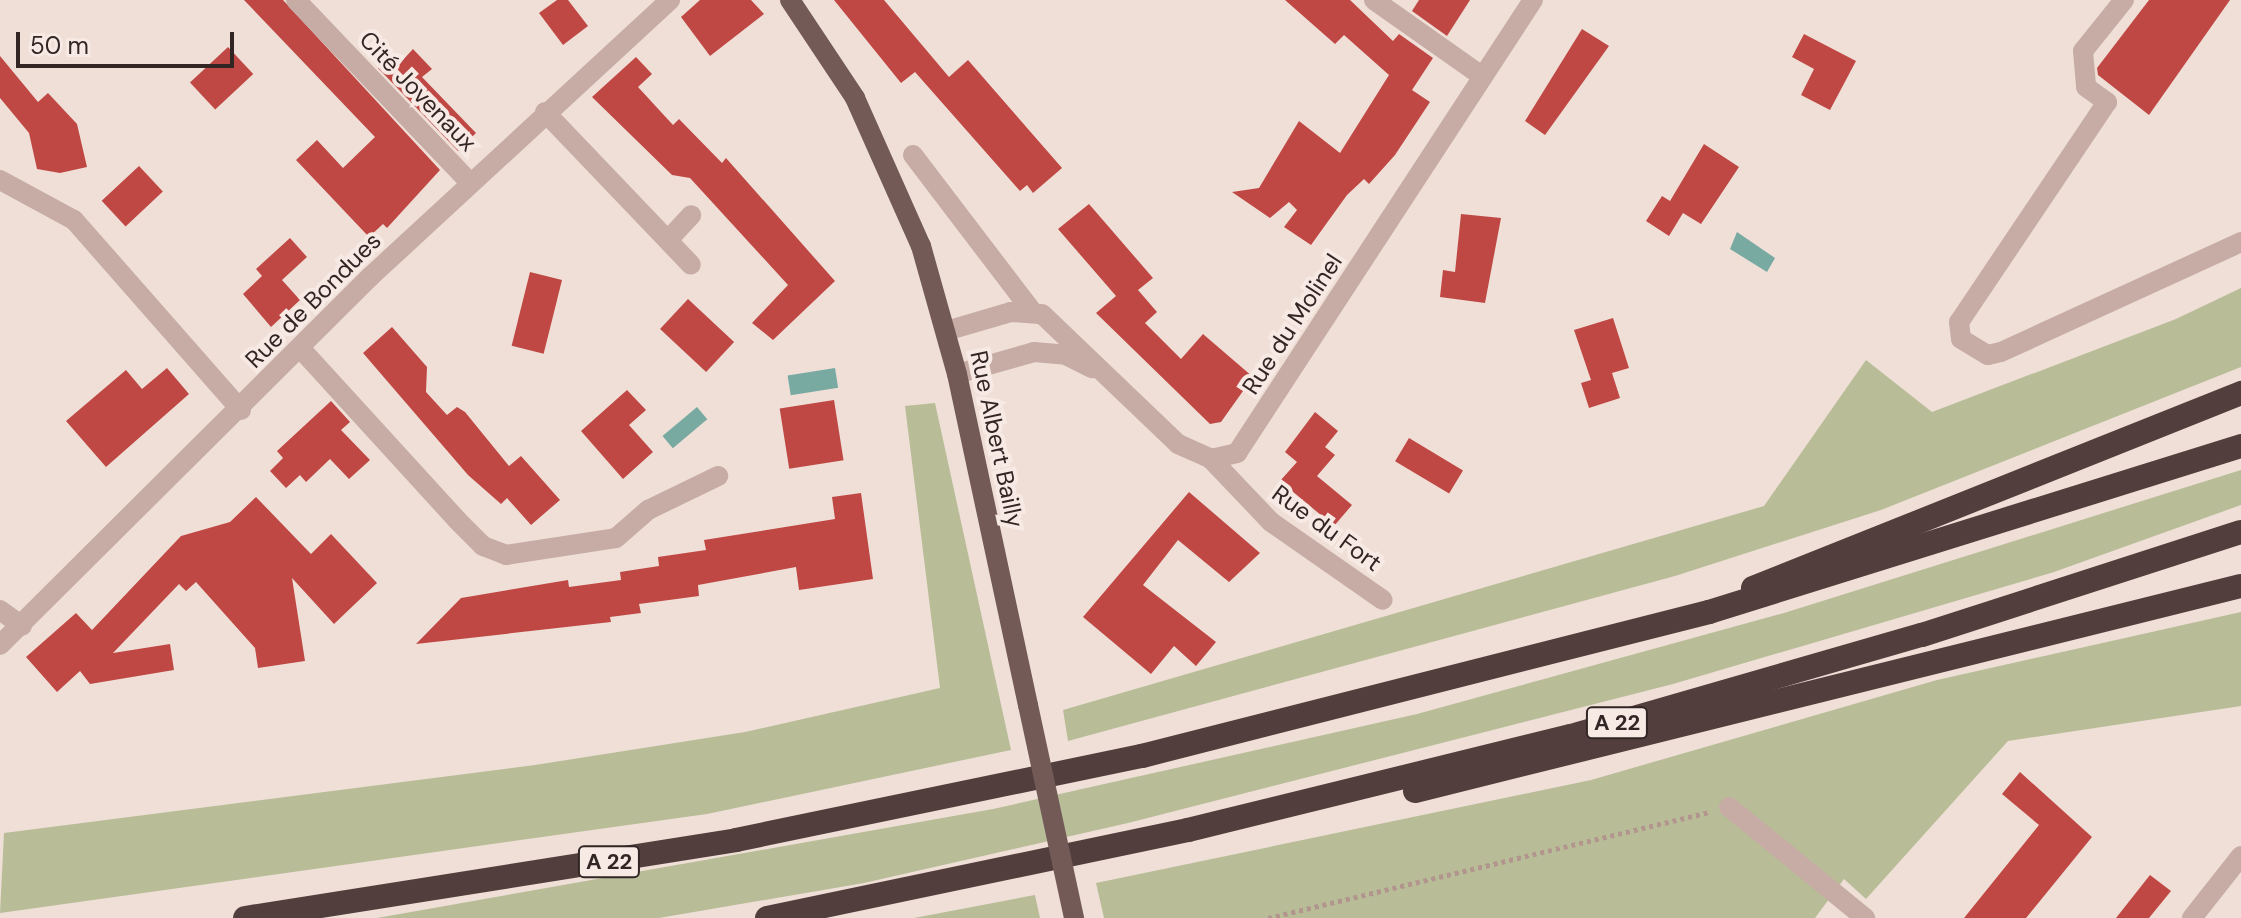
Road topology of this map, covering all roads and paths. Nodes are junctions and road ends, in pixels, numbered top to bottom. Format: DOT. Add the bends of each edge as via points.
graph roads {
  1 [pos="296,0"];
  2 [pos="670,0"];
  3 [pos="790,0"];
  4 [pos="1374,0"];
  5 [pos="1533,0"];
  6 [pos="2124,0"];
  7 [pos="1483,77"];
  8 [pos="545,112"];
  9 [pos="913,155"];
  10 [pos="0,180"];
  11 [pos="470,183"];
  12 [pos="691,215"];
  13 [pos="668,240"];
  14 [pos="2241,242"];
  15 [pos="691,265"];
  16 [pos="1032,311"];
  17 [pos="946,331"];
  18 [pos="301,349"];
  19 [pos="1096,370"];
  20 [pos="957,374"];
  21 [pos="2241,393"];
  22 [pos="241,410"];
  23 [pos="2241,446"];
  24 [pos="1211,459"];
  25 [pos="718,476"];
  26 [pos="2241,532"];
  27 [pos="2241,586"];
  28 [pos="1383,600"];
  29 [pos="0,610"];
  30 [pos="1709,612"];
  31 [pos="22,626"];
  32 [pos="0,645"];
  33 [pos="1729,807"];
  34 [pos="1188,830"];
  35 [pos="2241,856"];
  36 [pos="245,918"];
  37 [pos="767,918"];
  38 [pos="1074,918"];
  39 [pos="1268,918"];
  40 [pos="1865,918"];
  41 [pos="2192,918"];
  1 -- 11 [label="street, Cité Jovenaux"];
  2 -- 8 [label="street, Rue de Bondues"];
  3 -- 17 [label="main road, Rue Albert Bailly" via="882,152 921,246"];
  4 -- 7 [label="street"];
  5 -- 7 [label="street, Rue du Molinel"];
  6 -- 14 [label="street" via="2083,51 2086,87 2107,102 1959,322 1961,339 1988,355 2001,352"];
  7 -- 24 [label="street, Rue du Molinel" via="1246,443 1226,458"];
  8 -- 11 [label="street, Rue de Bondues"];
  8 -- 13 [label="street"];
  9 -- 16 [label="street"];
  10 -- 22 [label="street" via="74,220"];
  11 -- 18 [label="street, Rue de Bondues"];
  12 -- 13 [label="street"];
  13 -- 15 [label="street"];
  16 -- 17 [label="street"];
  16 -- 19 [label="street" via="1065,329"];
  17 -- 20 [label="main road, Rue Albert Bailly"];
  18 -- 22 [label="street, Rue de Bondues"];
  18 -- 25 [label="street" via="457,520 483,546 506,555 616,538 648,510"];
  19 -- 20 [label="street" via="1066,355 1034,352"];
  19 -- 24 [label="street" via="1178,444"];
  20 -- 38 [label="main road, Rue Albert Bailly, bridge"];
  21 -- 30 [label="highway" via="1811,560"];
  22 -- 31 [label="street, Rue de Bondues"];
  23 -- 30 [label="highway, A 22"];
  24 -- 28 [label="street, Rue du Fort" via="1271,522"];
  26 -- 34 [label="highway, A 22" via="1731,692"];
  27 -- 34 [label="highway" via="1499,774"];
  29 -- 31 [label="street"];
  30 -- 36 [label="highway, A 22" via="1156,753 858,818"];
  31 -- 32 [label="street, Rue de Bondues"];
  33 -- 39 [label="path"];
  33 -- 40 [label="street"];
  34 -- 37 [label="highway, A 22"];
  35 -- 41 [label="street"];
}
